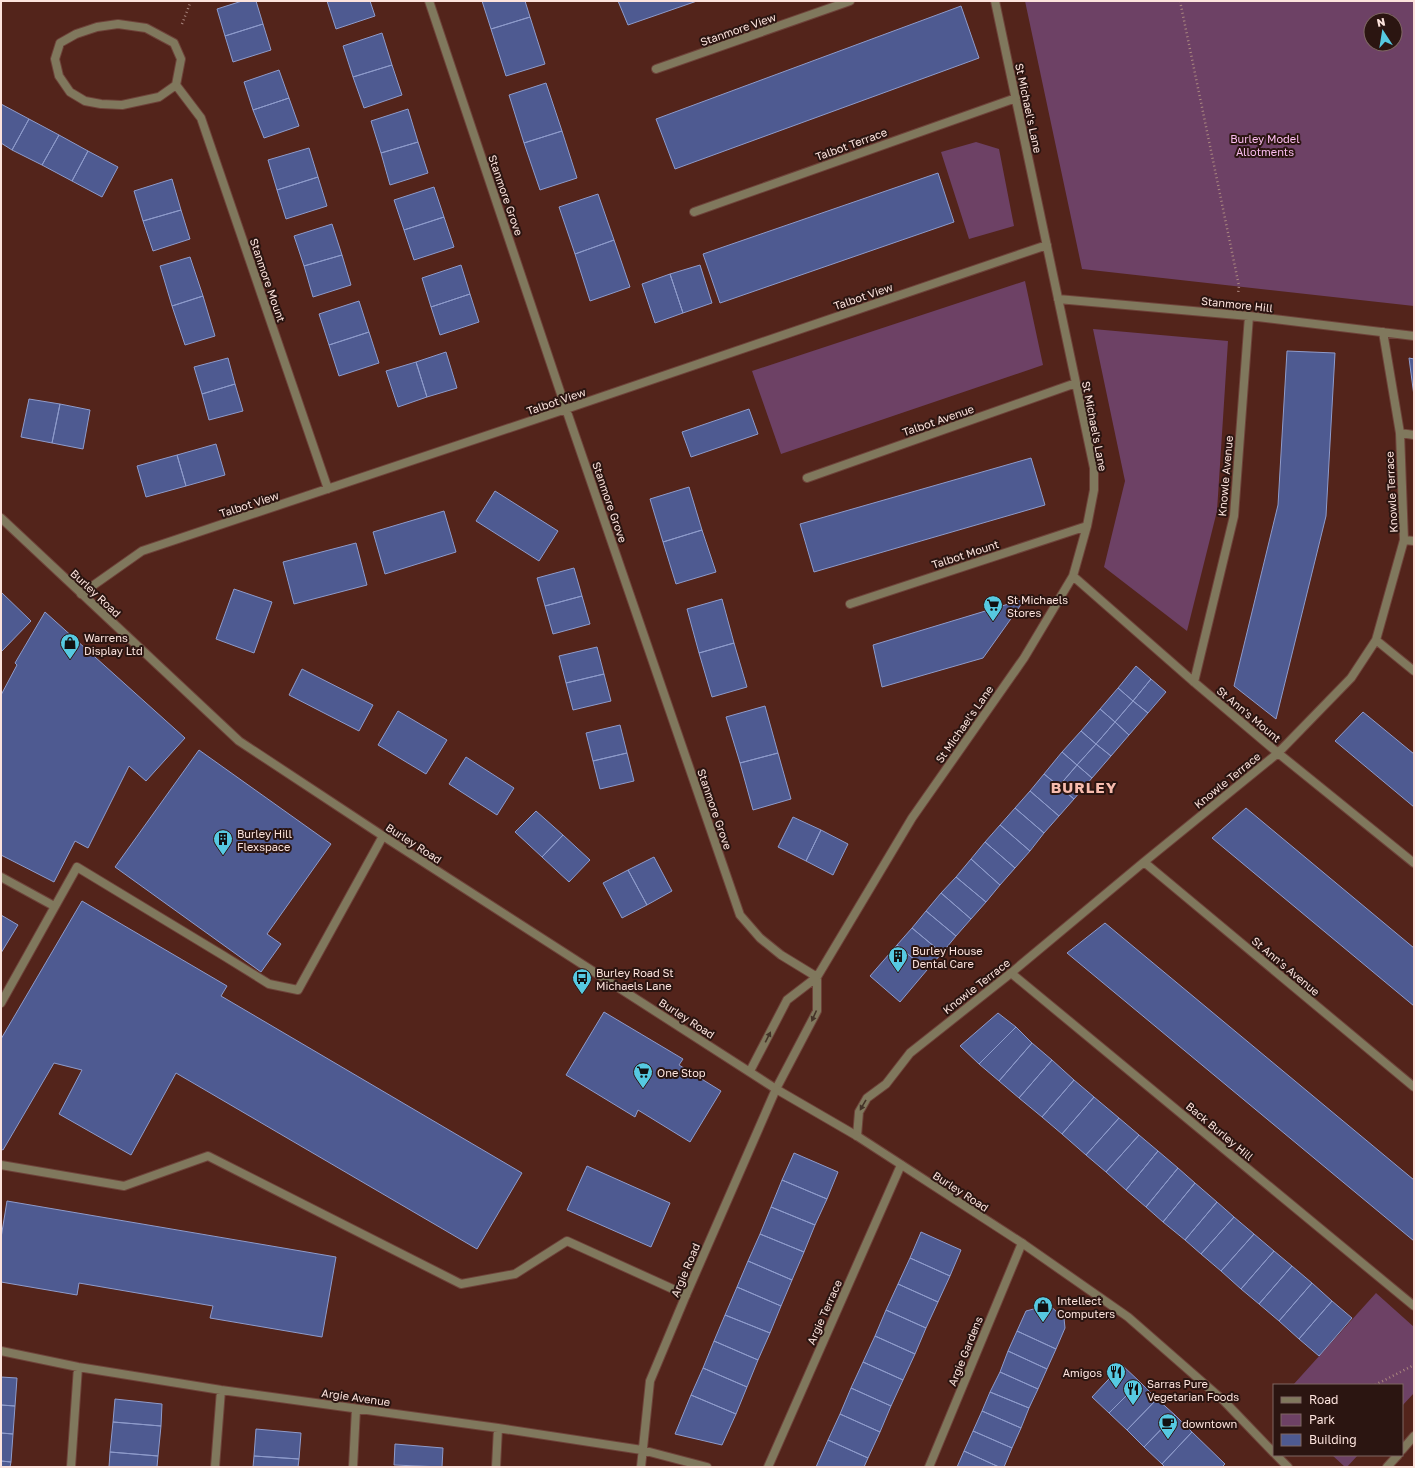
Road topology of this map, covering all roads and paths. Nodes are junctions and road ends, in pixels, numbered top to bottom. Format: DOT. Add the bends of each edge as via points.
graph roads {
  1 [pos="429,1"];
  2 [pos="850,1"];
  3 [pos="995,1"];
  4 [pos="1180,1"];
  5 [pos="656,69"];
  6 [pos="176,85"];
  7 [pos="1016,98"];
  8 [pos="694,212"];
  9 [pos="1047,245"];
  10 [pos="1058,299"];
  11 [pos="1235,315"];
  12 [pos="1249,316"];
  13 [pos="1382,332"];
  14 [pos="1414,336"];
  15 [pos="1076,383"];
  16 [pos="566,409"];
  17 [pos="1400,433"];
  18 [pos="1414,435"];
  19 [pos="807,478"];
  20 [pos="328,489"];
  21 [pos="1,518"];
  22 [pos="1087,526"];
  23 [pos="1404,540"];
  24 [pos="1414,541"];
  25 [pos="1074,576"];
  26 [pos="81,594"];
  27 [pos="850,604"];
  28 [pos="1376,640"];
  29 [pos="1414,670"];
  30 [pos="1194,682"];
  31 [pos="1278,753"];
  32 [pos="383,836"];
  33 [pos="1144,862"];
  34 [pos="1414,863"];
  35 [pos="1,877"];
  36 [pos="54,906"];
  37 [pos="1011,973"];
  38 [pos="817,977"];
  39 [pos="1,1003"];
  40 [pos="750,1071"];
  41 [pos="1414,1087"];
  42 [pos="776,1089"];
  43 [pos="857,1136"];
  44 [pos="1,1165"];
  45 [pos="901,1165"];
  46 [pos="1022,1243"];
  47 [pos="686,1295"];
  48 [pos="1414,1306"];
  49 [pos="1,1351"];
  50 [pos="1414,1365"];
  51 [pos="78,1367"];
  52 [pos="1377,1384"];
  53 [pos="221,1390"];
  54 [pos="356,1409"];
  55 [pos="498,1428"];
  56 [pos="1414,1436"];
  57 [pos="1403,1449"];
  58 [pos="642,1450"];
  59 [pos="1273,1452"];
  60 [pos="1277,1456"];
  61 [pos="1397,1456"];
  62 [pos="71,1467"];
  63 [pos="215,1467"];
  64 [pos="353,1467"];
  65 [pos="496,1467"];
  66 [pos="641,1467"];
  67 [pos="707,1467"];
  68 [pos="768,1467"];
  69 [pos="929,1467"];
  70 [pos="1288,1467"];
  71 [pos="1387,1467"];
  1 -- 16 [label="street, Stanmore Grove"];
  2 -- 5 [label="street, Stanmore View"];
  3 -- 7 [label="street, St Michael's Lane"];
  4 -- 11 [label="path" via="1240,286"];
  6 -- 6 [label="street" via="159,97 128,104 85,101 70,92 59,76 55,59 60,43 76,34 118,24 146,28 174,43 181,59"];
  6 -- 20 [label="street, Stanmore Mount" via="201,118"];
  7 -- 8 [label="street, Talbot Terrace"];
  7 -- 9 [label="street, St Michael's Lane"];
  9 -- 10 [label="street, St Michael's Lane"];
  9 -- 16 [label="street, Talbot View"];
  10 -- 11 [label="street, Stanmore Hill"];
  10 -- 15 [label="street, St Michael's Lane"];
  11 -- 12 [label="street, Stanmore Hill"];
  12 -- 13 [label="street, Stanmore Hill"];
  12 -- 30 [label="street, Knowle Avenue" via="1234,516"];
  13 -- 14 [label="street, Stanmore Hill"];
  13 -- 17 [label="street, Knowle Terrace"];
  15 -- 19 [label="street, Talbot Avenue"];
  15 -- 22 [label="street, St Michael's Lane" via="1094,468 1094,490"];
  16 -- 20 [label="street, Talbot View"];
  16 -- 38 [label="street, Stanmore Grove" via="740,915 760,938 781,956"];
  17 -- 18 [label="street"];
  17 -- 23 [label="street, Knowle Terrace"];
  20 -- 26 [label="street, Talbot View" via="142,551"];
  21 -- 26 [label="street, Burley Road"];
  22 -- 25 [label="street, St Michael's Lane"];
  22 -- 27 [label="street, Talbot Mount"];
  23 -- 24 [label="street"];
  23 -- 28 [label="street, Knowle Terrace"];
  25 -- 30 [label="street, St Ann's Mount"];
  25 -- 38 [label="street, St Michael's Lane" via="1024,658 912,818"];
  26 -- 32 [label="street, Burley Road" via="239,741"];
  28 -- 29 [label="street"];
  28 -- 31 [label="street, Knowle Terrace" via="1351,678"];
  30 -- 31 [label="street, St Ann's Mount"];
  31 -- 33 [label="street, Knowle Terrace"];
  31 -- 34 [label="street, St Ann's Mount"];
  32 -- 36 [label="street" via="298,990 269,984 77,867"];
  32 -- 40 [label="street, Burley Road"];
  33 -- 37 [label="street, Knowle Terrace"];
  33 -- 41 [label="street, St Ann's Avenue"];
  35 -- 36 [label="street"];
  36 -- 39 [label="street"];
  37 -- 43 [label="street, Knowle Terrace, one-way" via="910,1053 886,1084 867,1098 859,1112"];
  37 -- 48 [label="street, Back Burley Hill"];
  40 -- 38 [label="street, St Michael's Lane, one-way" via="787,1000"];
  38 -- 42 [label="street, one-way" via="817,1011"];
  40 -- 42 [label="street, Burley Road"];
  42 -- 43 [label="street, Burley Road"];
  42 -- 47 [label="street, Argie Road"];
  43 -- 45 [label="street, Burley Road"];
  44 -- 47 [label="street" via="124,1186 208,1156 461,1284 515,1274 567,1241"];
  45 -- 46 [label="street, Burley Road"];
  45 -- 68 [label="street, Argie Terrace"];
  46 -- 59 [label="street, Burley Road" via="1128,1317 1224,1401"];
  46 -- 69 [label="street, Argie Gardens"];
  47 -- 58 [label="street, Argie Road" via="650,1381"];
  49 -- 51 [label="street, Argie Avenue"];
  50 -- 52 [label="path"];
  51 -- 53 [label="street, Argie Avenue"];
  51 -- 62 [label="street"];
  53 -- 54 [label="street, Argie Avenue"];
  53 -- 63 [label="street"];
  54 -- 55 [label="street, Argie Avenue"];
  54 -- 64 [label="street"];
  55 -- 58 [label="street, Argie Avenue"];
  55 -- 65 [label="street"];
  56 -- 57 [label="street"];
  58 -- 66 [label="street, Argie Road"];
  58 -- 67 [label="street, Argie Avenue"];
  60 -- 70 [label="street, Burley Road"];
  61 -- 71 [label="street"];
}
